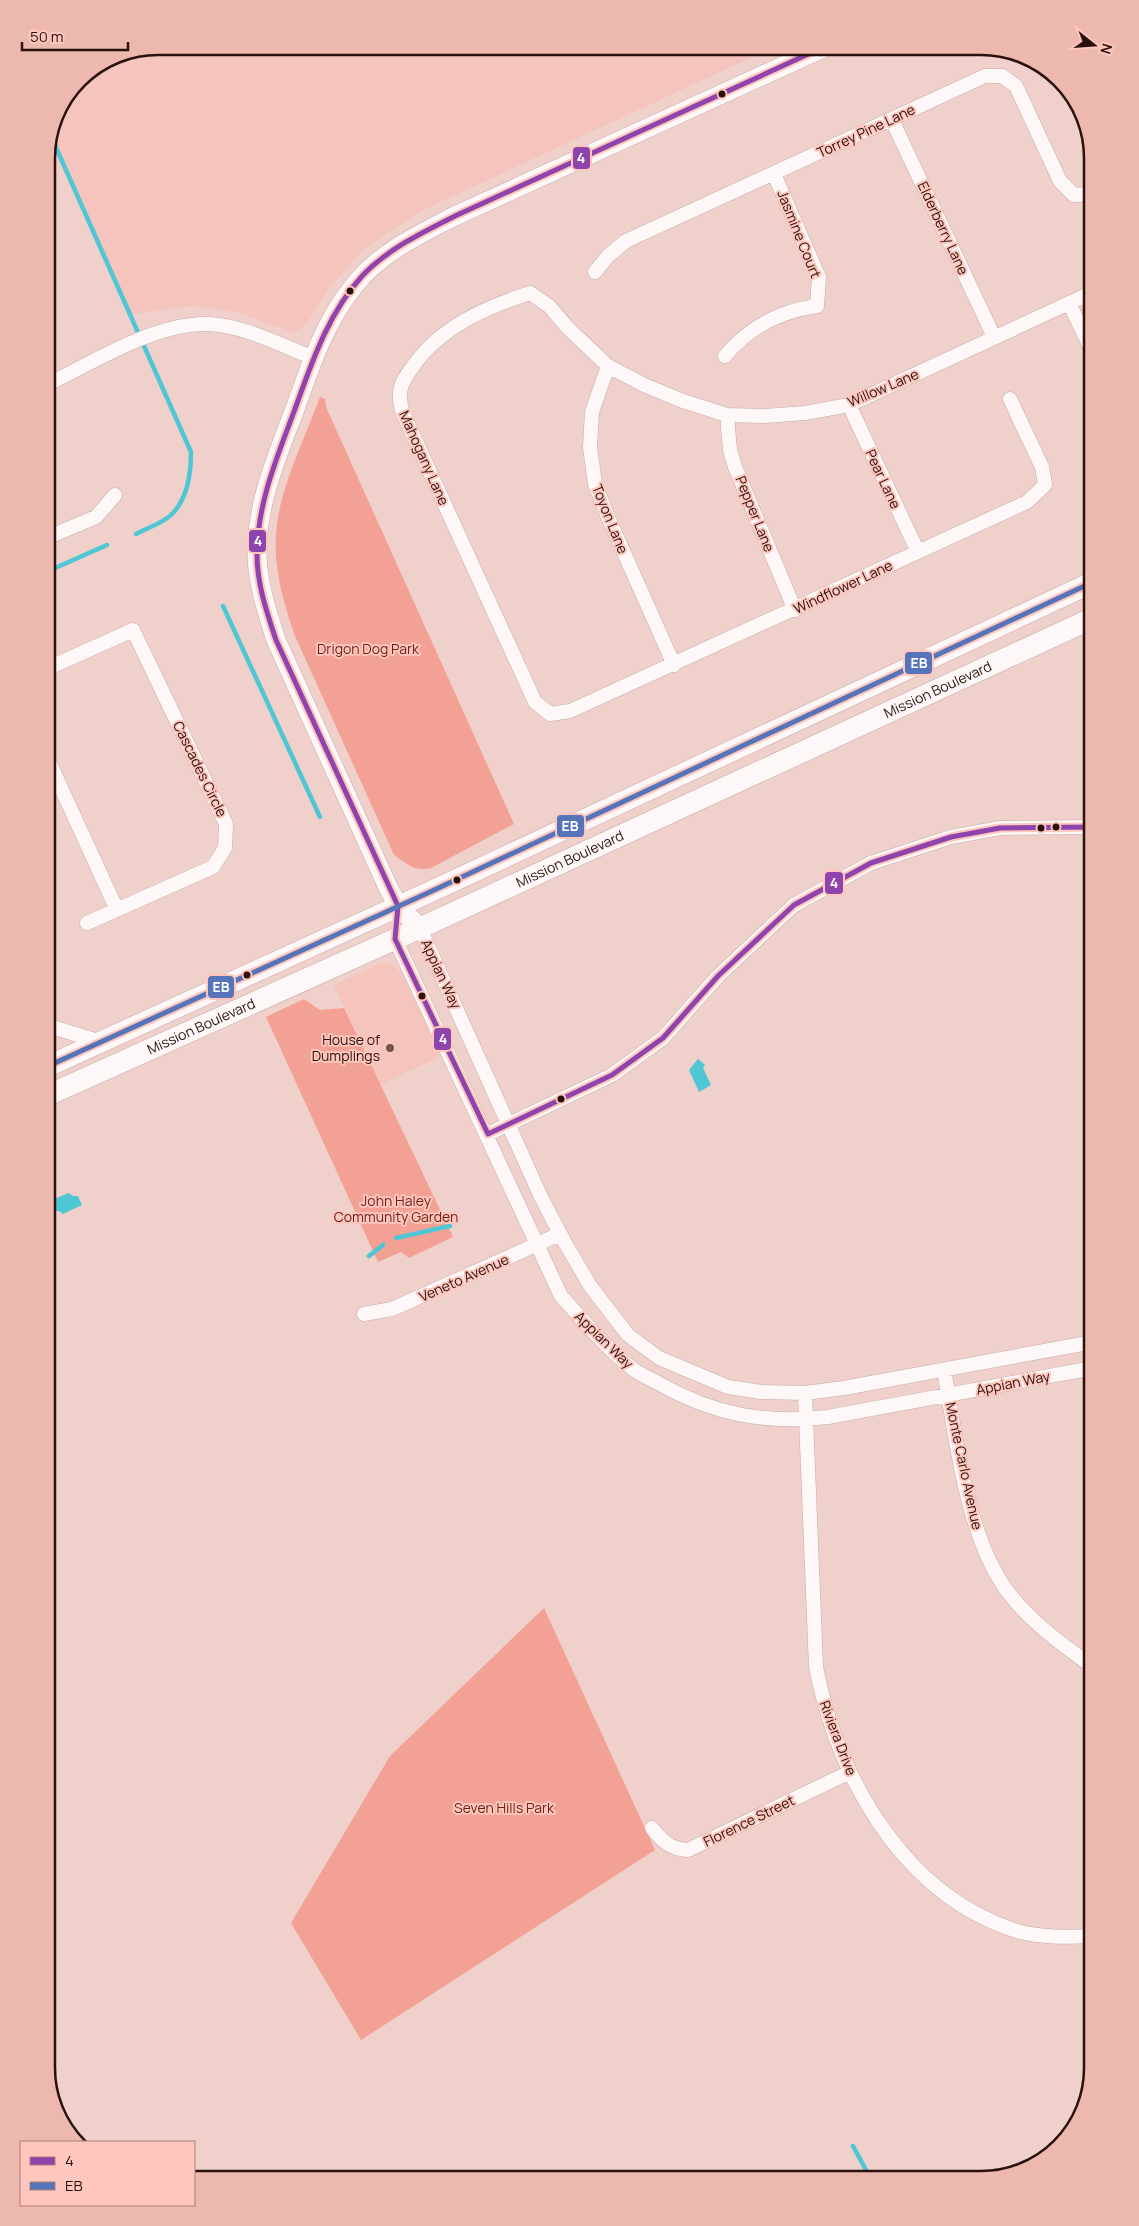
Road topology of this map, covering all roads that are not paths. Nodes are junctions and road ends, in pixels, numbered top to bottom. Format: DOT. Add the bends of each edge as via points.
graph roads {
  1 [pos="807,55"];
  2 [pos="892,120"];
  3 [pos="774,174"];
  4 [pos="1084,194"];
  5 [pos="595,272"];
  6 [pos="1084,297"];
  7 [pos="1069,303"];
  8 [pos="1084,334"];
  9 [pos="994,336"];
  10 [pos="725,356"];
  11 [pos="314,358"];
  12 [pos="608,366"];
  13 [pos="55,381"];
  14 [pos="1010,399"];
  15 [pos="849,405"];
  16 [pos="727,415"];
  17 [pos="115,495"];
  18 [pos="55,534"];
  19 [pos="918,552"];
  20 [pos="1084,586"];
  21 [pos="795,610"];
  22 [pos="1084,622"];
  23 [pos="674,665"];
  24 [pos="55,666"];
  25 [pos="550,714"];
  26 [pos="55,775"];
  27 [pos="1084,827"];
  28 [pos="398,906"];
  29 [pos="117,910"];
  30 [pos="87,923"];
  31 [pos="420,928"];
  32 [pos="395,939"];
  33 [pos="55,1028"];
  34 [pos="102,1043"];
  35 [pos="55,1063"];
  36 [pos="55,1092"];
  37 [pos="510,1125"];
  38 [pos="488,1134"];
  39 [pos="560,1234"];
  40 [pos="538,1245"];
  41 [pos="364,1314"];
  42 [pos="1084,1344"];
  43 [pos="944,1370"];
  44 [pos="1084,1370"];
  45 [pos="805,1393"];
  46 [pos="949,1395"];
  47 [pos="805,1419"];
  48 [pos="1084,1660"];
  49 [pos="850,1772"];
  50 [pos="652,1828"];
  51 [pos="1084,1936"];
  1 -- 11 [label="street" via="406,241 353,286 331,316"];
  2 -- 3 [label="street, Torrey Pine Lane"];
  2 -- 4 [label="street, Torrey Pine Lane" via="985,76 1002,76 1016,86 1060,182 1074,194"];
  2 -- 9 [label="street, Elderberry Lane"];
  3 -- 5 [label="street, Torrey Pine Lane" via="626,241"];
  3 -- 10 [label="street, Jasmine Court" via="819,277 817,306 776,316 736,342"];
  6 -- 7 [label="street, Willow Lane"];
  7 -- 8 [label="street"];
  7 -- 9 [label="street, Willow Lane"];
  9 -- 15 [label="street, Willow Lane"];
  11 -- 13 [label="street" via="236,328 210,324 181,325 154,332"];
  11 -- 28 [label="street" via="264,497 257,556 262,599 276,640"];
  12 -- 16 [label="street, Willow Lane" via="683,402"];
  12 -- 23 [label="street, Toyon Lane" via="592,412 590,446 595,484"];
  12 -- 25 [label="street, Mahogany Lane" via="549,306 530,293 461,322 439,337 421,354 405,377 400,393 402,411 535,702"];
  14 -- 19 [label="street, Windflower Lane" via="1042,467 1044,485 1027,502"];
  15 -- 16 [label="street, Willow Lane" via="805,413"];
  15 -- 19 [label="street, Pear Lane"];
  16 -- 21 [label="street, Pepper Lane" via="735,467"];
  17 -- 18 [label="street" via="96,517"];
  19 -- 21 [label="street, Windflower Lane"];
  20 -- 28 [label="main road, Mission Boulevard"];
  21 -- 23 [label="street, Windflower Lane"];
  22 -- 31 [label="main road, Mission Boulevard"];
  23 -- 25 [label="street, Windflower Lane" via="570,712"];
  24 -- 29 [label="street, Cascades Circle" via="133,630 226,824 225,848 214,867"];
  26 -- 29 [label="street"];
  27 -- 37 [label="street" via="1000,828 951,837 871,863 794,905 718,976 663,1038 612,1075"];
  28 -- 31 [label="street"];
  28 -- 32 [label="street"];
  28 -- 34 [label="main road, Mission Boulevard"];
  29 -- 30 [label="street, Cascades Circle"];
  31 -- 32 [label="main road, Mission Boulevard"];
  31 -- 37 [label="street, Appian Way"];
  32 -- 36 [label="main road, Mission Boulevard"];
  32 -- 38 [label="street, Appian Way"];
  33 -- 34 [label="street"];
  34 -- 35 [label="main road, Mission Boulevard"];
  37 -- 38 [label="street"];
  37 -- 39 [label="street, Appian Way"];
  38 -- 40 [label="street, Appian Way"];
  39 -- 40 [label="street, Veneto Avenue"];
  39 -- 45 [label="street, Appian Way" via="591,1287 628,1335 659,1358 728,1387"];
  40 -- 41 [label="street, Veneto Avenue" via="392,1309"];
  40 -- 47 [label="street, Appian Way" via="561,1296 593,1332 634,1370 689,1400 724,1411 766,1419"];
  42 -- 43 [label="street, Appian Way"];
  43 -- 45 [label="street, Appian Way"];
  43 -- 46 [label="street, Monte Carlo Avenue"];
  44 -- 46 [label="street, Appian Way"];
  45 -- 47 [label="street, Riviera Drive"];
  46 -- 47 [label="street, Appian Way"];
  46 -- 48 [label="street, Monte Carlo Avenue" via="979,1535 1001,1582 1039,1625"];
  47 -- 49 [label="street, Riviera Drive" via="816,1667 827,1711"];
  49 -- 50 [label="street, Florence Street" via="688,1850 676,1850 664,1843"];
  49 -- 51 [label="street, Riviera Drive" via="871,1811 897,1847 950,1897 1019,1932"];
}
